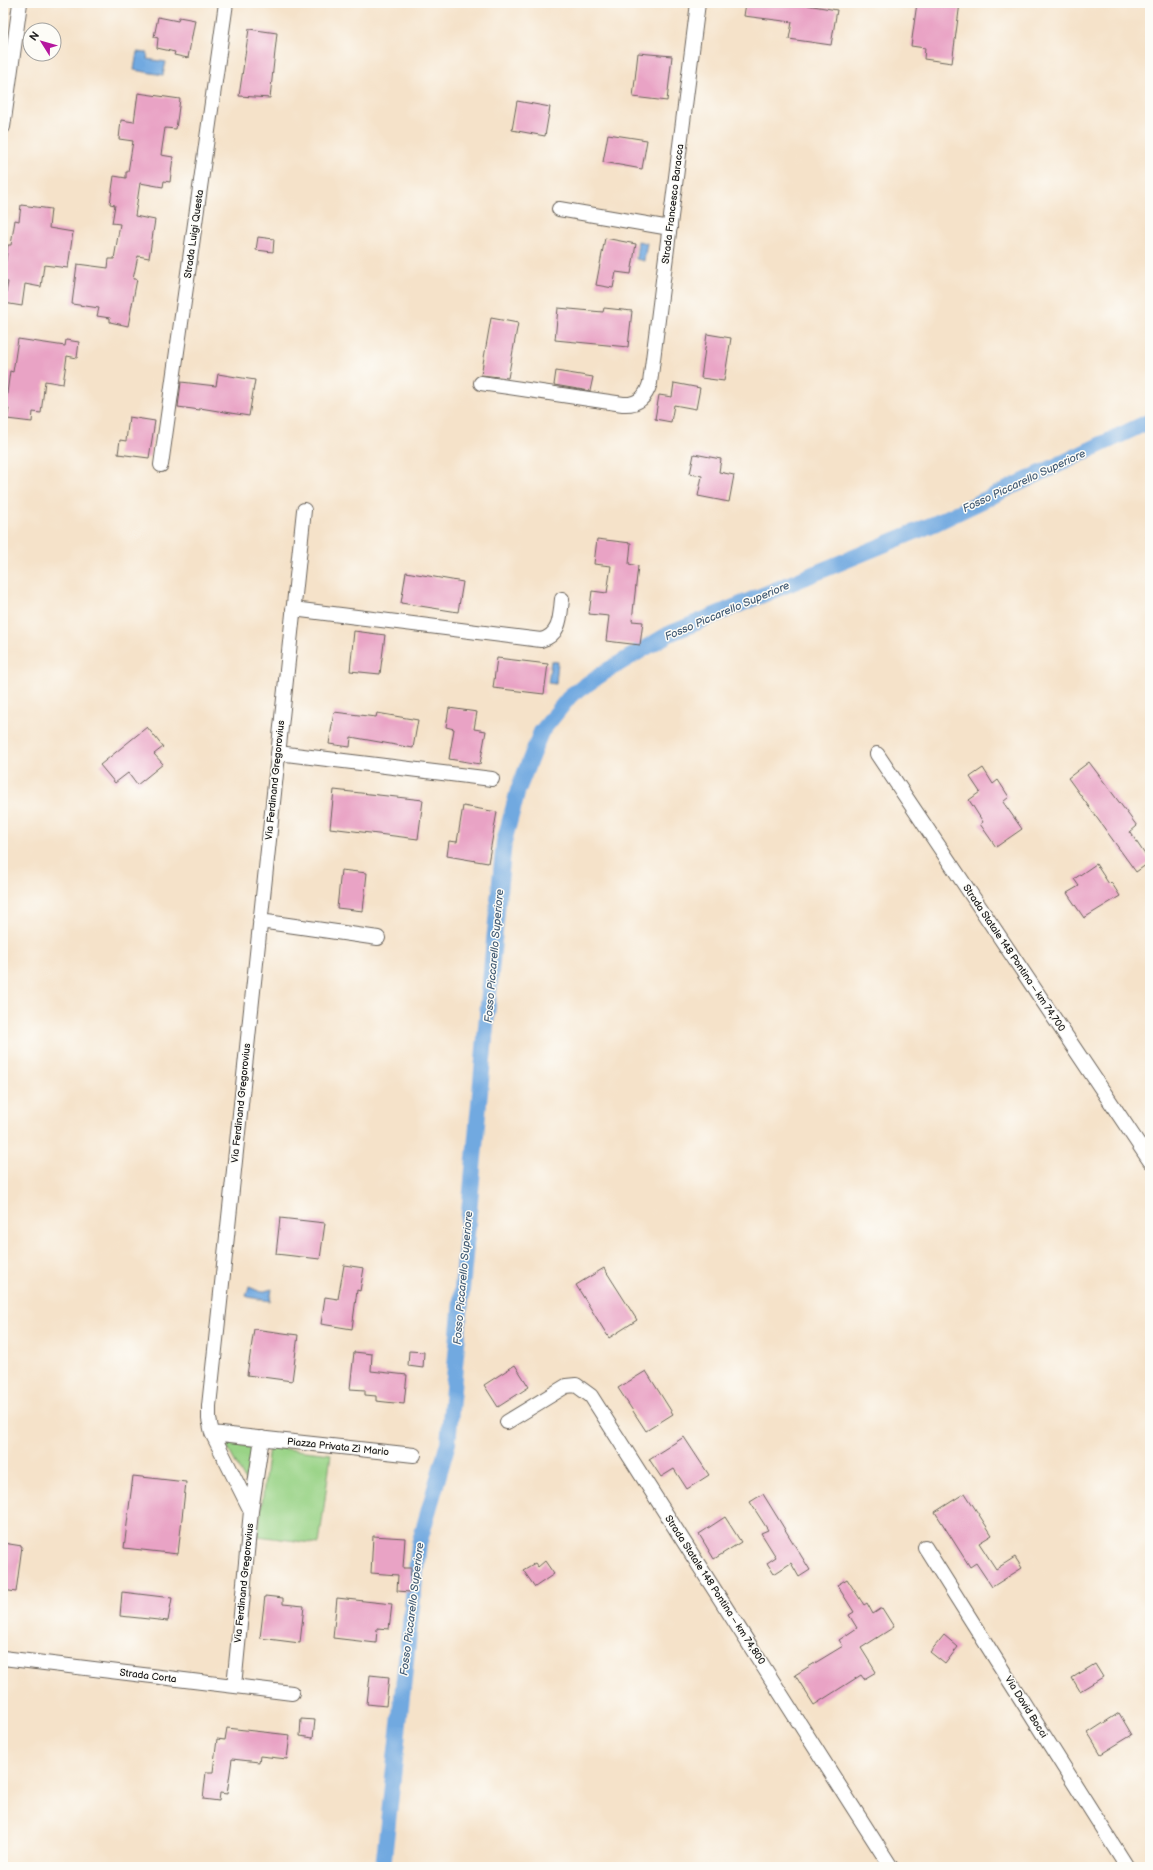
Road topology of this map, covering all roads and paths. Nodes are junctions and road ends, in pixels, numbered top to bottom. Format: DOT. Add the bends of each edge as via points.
graph roads {
  1 [pos="20,3"];
  2 [pos="226,3"];
  3 [pos="698,3"];
  4 [pos="3,127"];
  5 [pos="559,209"];
  6 [pos="670,228"];
  7 [pos="481,383"];
  8 [pos="161,465"];
  9 [pos="304,510"];
  10 [pos="562,599"];
  11 [pos="293,610"];
  12 [pos="278,753"];
  13 [pos="877,754"];
  14 [pos="492,779"];
  15 [pos="260,921"];
  16 [pos="378,938"];
  17 [pos="1150,1161"];
  18 [pos="507,1422"];
  19 [pos="212,1433"];
  20 [pos="262,1438"];
  21 [pos="414,1455"];
  22 [pos="251,1511"];
  23 [pos="925,1547"];
  24 [pos="3,1658"];
  25 [pos="234,1686"];
  26 [pos="292,1693"];
  27 [pos="891,1867"];
  28 [pos="1126,1867"];
  1 -- 4 [label="street"];
  2 -- 8 [label="street, Strada Luigi Questa"];
  3 -- 6 [label="street, Strada Francesco Baracca"];
  5 -- 6 [label="street"];
  6 -- 7 [label="street, Strada Francesco Baracca" via="650,383 645,396 639,401 622,404"];
  9 -- 11 [label="street, Via Ferdinand Gregorovius"];
  10 -- 11 [label="street" via="558,628 551,636 541,640"];
  11 -- 12 [label="street, Via Ferdinand Gregorovius"];
  12 -- 14 [label="street"];
  12 -- 15 [label="street, Via Ferdinand Gregorovius"];
  13 -- 17 [label="street, Strada Statale 148 Pontina – km 74,700"];
  15 -- 16 [label="street"];
  15 -- 19 [label="street, Via Ferdinand Gregorovius" via="209,1406"];
  18 -- 27 [label="street, Strada Statale 148 Pontina – km 74,800" via="566,1386 576,1385 590,1396"];
  19 -- 20 [label="street, Piazza Privata Zì Mario"];
  19 -- 22 [label="street, Via Ferdinand Gregorovius"];
  20 -- 21 [label="street, Piazza Privata Zì Mario"];
  20 -- 22 [label="street"];
  22 -- 25 [label="street, Via Ferdinand Gregorovius"];
  23 -- 28 [label="street, Via David Bocci"];
  24 -- 25 [label="street, Strada Corta"];
  25 -- 26 [label="street, Strada Corta"];
}
